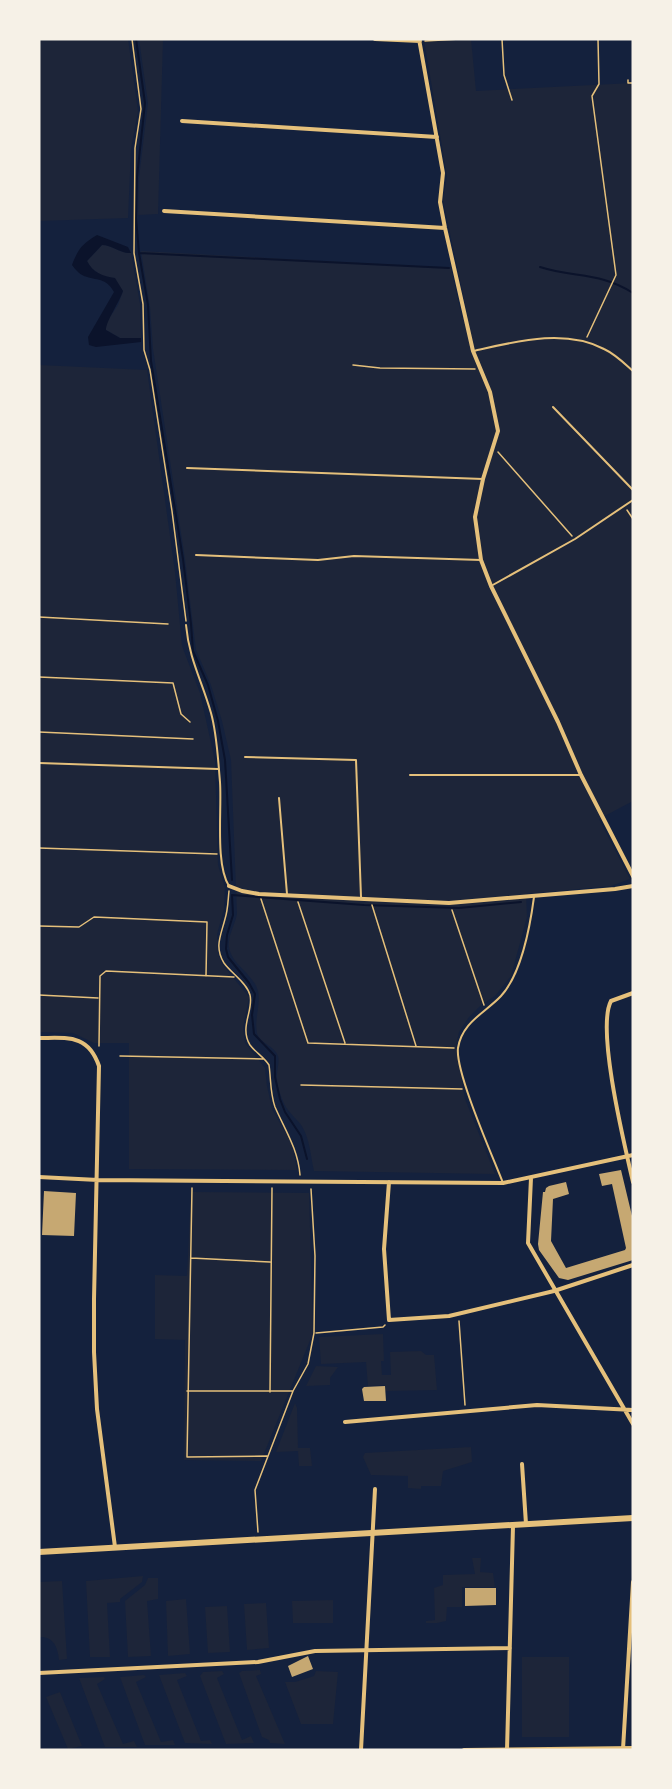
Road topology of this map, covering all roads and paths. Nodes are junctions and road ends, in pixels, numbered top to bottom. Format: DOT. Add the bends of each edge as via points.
graph roads {
  1 [pos="132,39"];
  2 [pos="375,39"];
  3 [pos="460,39"];
  4 [pos="501,39"];
  5 [pos="598,39"];
  6 [pos="419,40"];
  7 [pos="628,80"];
  8 [pos="633,83"];
  9 [pos="512,100"];
  10 [pos="182,121"];
  11 [pos="437,136"];
  12 [pos="164,211"];
  13 [pos="445,228"];
  14 [pos="585,341"];
  15 [pos="472,351"];
  16 [pos="353,365"];
  17 [pos="479,370"];
  18 [pos="633,371"];
  19 [pos="553,407"];
  20 [pos="494,447"];
  21 [pos="187,468"];
  22 [pos="483,479"];
  23 [pos="633,490"];
  24 [pos="633,500"];
  25 [pos="625,506"];
  26 [pos="633,519"];
  27 [pos="575,539"];
  28 [pos="196,555"];
  29 [pos="482,560"];
  30 [pos="491,586"];
  31 [pos="39,617"];
  32 [pos="168,624"];
  33 [pos="186,625"];
  34 [pos="39,677"];
  35 [pos="190,722"];
  36 [pos="39,732"];
  37 [pos="193,739"];
  38 [pos="245,757"];
  39 [pos="39,763"];
  40 [pos="218,769"];
  41 [pos="410,775"];
  42 [pos="581,775"];
  43 [pos="279,798"];
  44 [pos="39,848"];
  45 [pos="221,854"];
  46 [pos="633,876"];
  47 [pos="229,886"];
  48 [pos="633,886"];
  49 [pos="287,895"];
  50 [pos="534,897"];
  51 [pos="261,900"];
  52 [pos="361,900"];
  53 [pos="298,903"];
  54 [pos="373,908"];
  55 [pos="452,910"];
  56 [pos="39,926"];
  57 [pos="206,976"];
  58 [pos="236,977"];
  59 [pos="633,993"];
  60 [pos="39,995"];
  61 [pos="99,998"];
  62 [pos="485,1008"];
  63 [pos="39,1038"];
  64 [pos="345,1043"];
  65 [pos="99,1046"];
  66 [pos="417,1047"];
  67 [pos="458,1049"];
  68 [pos="120,1056"];
  69 [pos="266,1060"];
  70 [pos="301,1085"];
  71 [pos="468,1089"];
  72 [pos="633,1155"];
  73 [pos="627,1156"];
  74 [pos="39,1177"];
  75 [pos="531,1178"];
  76 [pos="98,1180"];
  77 [pos="193,1181"];
  78 [pos="272,1181"];
  79 [pos="300,1181"];
  80 [pos="311,1181"];
  81 [pos="389,1182"];
  82 [pos="633,1182"];
  83 [pos="503,1183"];
  84 [pos="190,1258"];
  85 [pos="271,1262"];
  86 [pos="633,1265"];
  87 [pos="554,1291"];
  88 [pos="457,1314"];
  89 [pos="389,1320"];
  90 [pos="314,1334"];
  91 [pos="187,1390"];
  92 [pos="293,1391"];
  93 [pos="270,1392"];
  94 [pos="624,1409"];
  95 [pos="633,1410"];
  96 [pos="466,1412"];
  97 [pos="345,1422"];
  98 [pos="633,1424"];
  99 [pos="267,1456"];
  100 [pos="522,1464"];
  101 [pos="375,1489"];
  102 [pos="633,1518"];
  103 [pos="525,1524"];
  104 [pos="513,1525"];
  105 [pos="374,1533"];
  106 [pos="259,1539"];
  107 [pos="115,1547"];
  108 [pos="39,1552"];
  109 [pos="633,1582"];
  110 [pos="510,1648"];
  111 [pos="367,1649"];
  112 [pos="39,1673"];
  113 [pos="633,1748"];
  114 [pos="623,1749"];
  115 [pos="361,1750"];
  116 [pos="464,1750"];
  117 [pos="507,1750"];
  1 -- 33 [label="path" via="141,109 135,148 134,252 143,304 144,350 154,393"];
  2 -- 6 [label="street"];
  3 -- 6 [label="path"];
  4 -- 9 [label="path" via="504,75"];
  5 -- 14 [label="path" via="599,84 592,96 615,279"];
  6 -- 11 [label="street"];
  7 -- 8 [label="path" via="628,84"];
  10 -- 11 [label="street"];
  11 -- 13 [label="street"];
  12 -- 13 [label="street"];
  13 -- 15 [label="street"];
  14 -- 15 [label="lane" via="522,341"];
  14 -- 18 [label="lane" via="609,352"];
  15 -- 17 [label="street"];
  16 -- 17 [label="path"];
  17 -- 20 [label="street" via="495,411 498,430"];
  19 -- 23 [label="lane"];
  20 -- 22 [label="street"];
  20 -- 27 [label="path"];
  21 -- 22 [label="lane"];
  22 -- 29 [label="street" via="475,517"];
  24 -- 25 [label="lane"];
  25 -- 26 [label="path"];
  25 -- 27 [label="lane"];
  27 -- 30 [label="lane"];
  28 -- 29 [label="lane"];
  29 -- 30 [label="street"];
  30 -- 42 [label="street"];
  31 -- 32 [label="path"];
  33 -- 40 [label="lane" via="193,664 212,716"];
  34 -- 35 [label="path" via="173,683 181,714"];
  36 -- 37 [label="path"];
  38 -- 52 [label="lane" via="356,760"];
  39 -- 40 [label="lane"];
  40 -- 45 [label="lane"];
  41 -- 42 [label="lane"];
  42 -- 46 [label="street"];
  43 -- 49 [label="lane"];
  44 -- 45 [label="path"];
  45 -- 47 [label="lane"];
  47 -- 49 [label="street"];
  47 -- 58 [label="path" via="219,953"];
  48 -- 50 [label="street"];
  49 -- 52 [label="street"];
  50 -- 52 [label="street" via="449,903"];
  50 -- 62 [label="lane" via="514,977 501,996"];
  51 -- 64 [label="path" via="308,1043"];
  53 -- 64 [label="path"];
  54 -- 66 [label="path"];
  55 -- 62 [label="path"];
  56 -- 57 [label="path" via="80,927 94,917 207,922"];
  57 -- 58 [label="path"];
  57 -- 61 [label="path" via="106,971 100,976"];
  58 -- 69 [label="path" via="250,995 246,1026 250,1045"];
  59 -- 73 [label="street" via="611,1000 608,1010 609,1065"];
  60 -- 61 [label="path"];
  61 -- 65 [label="path"];
  62 -- 67 [label="lane" via="464,1032"];
  63 -- 76 [label="street" via="79,1040 96,1058"];
  64 -- 66 [label="path"];
  66 -- 67 [label="path"];
  67 -- 71 [label="lane"];
  68 -- 69 [label="path"];
  69 -- 79 [label="path" via="275,1107 295,1148"];
  70 -- 71 [label="path"];
  71 -- 83 [label="lane"];
  72 -- 73 [label="street"];
  73 -- 75 [label="street"];
  73 -- 82 [label="street"];
  74 -- 76 [label="street"];
  75 -- 83 [label="street"];
  75 -- 87 [label="street" via="528,1243"];
  76 -- 77 [label="street"];
  76 -- 107 [label="street" via="94,1299 97,1409"];
  77 -- 78 [label="street"];
  77 -- 84 [label="path"];
  78 -- 79 [label="street"];
  78 -- 85 [label="path"];
  79 -- 80 [label="street"];
  80 -- 81 [label="street"];
  80 -- 90 [label="path"];
  81 -- 83 [label="street"];
  81 -- 89 [label="street" via="384,1249"];
  84 -- 85 [label="path"];
  84 -- 91 [label="path"];
  85 -- 93 [label="path"];
  86 -- 87 [label="street"];
  87 -- 88 [label="street"];
  87 -- 94 [label="street"];
  88 -- 89 [label="street"];
  88 -- 96 [label="path"];
  89 -- 90 [label="path" via="383,1327"];
  90 -- 92 [label="path" via="308,1364"];
  91 -- 93 [label="path"];
  91 -- 99 [label="path" via="187,1456"];
  92 -- 93 [label="path"];
  92 -- 99 [label="path"];
  94 -- 95 [label="street"];
  94 -- 96 [label="street" via="537,1405"];
  94 -- 98 [label="street"];
  96 -- 97 [label="street"];
  99 -- 106 [label="path" via="255,1490"];
  100 -- 103 [label="street"];
  101 -- 105 [label="street"];
  102 -- 103 [label="main road"];
  103 -- 104 [label="main road"];
  104 -- 105 [label="main road"];
  104 -- 110 [label="street"];
  105 -- 106 [label="main road"];
  105 -- 111 [label="street"];
  106 -- 107 [label="main road"];
  107 -- 108 [label="main road"];
  109 -- 114 [label="street"];
  110 -- 111 [label="street"];
  110 -- 117 [label="street"];
  111 -- 112 [label="street" via="315,1651 258,1662"];
  111 -- 115 [label="street"];
  113 -- 114 [label="street"];
  114 -- 117 [label="street"];
  116 -- 117 [label="street"];
}
